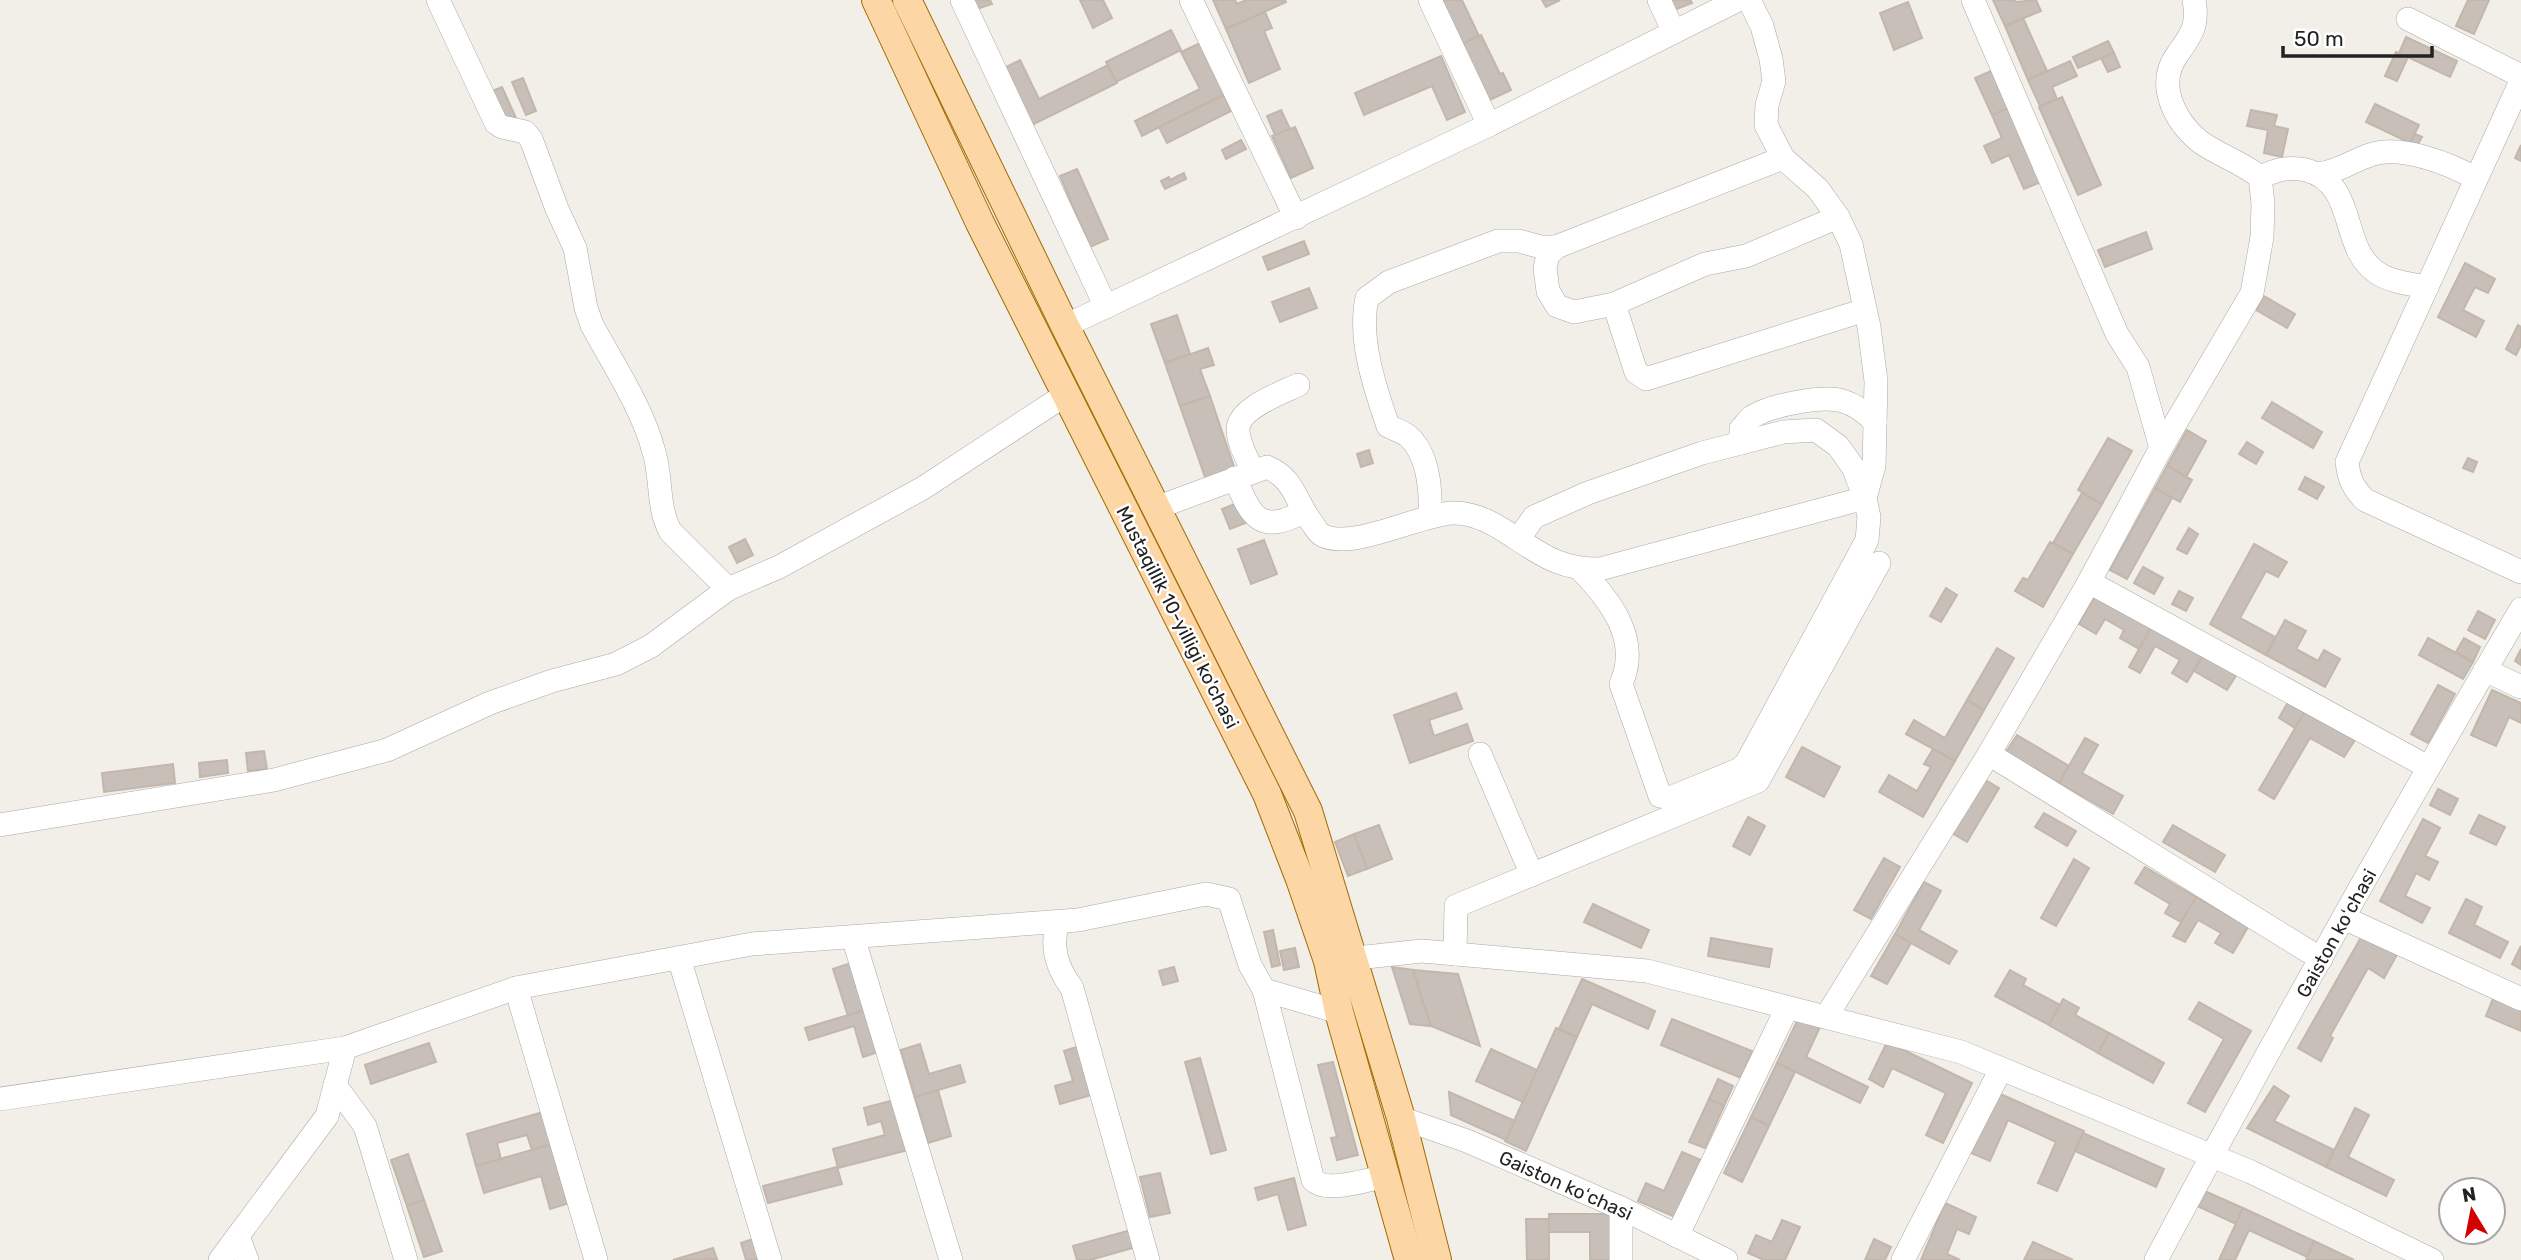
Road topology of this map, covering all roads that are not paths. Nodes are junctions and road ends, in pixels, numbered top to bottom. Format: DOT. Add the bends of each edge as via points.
graph roads {
  1 [pos="438,0"];
  2 [pos="876,0"];
  3 [pos="907,0"];
  4 [pos="962,0"];
  5 [pos="1191,0"];
  6 [pos="1430,0"];
  7 [pos="1659,0"];
  8 [pos="1738,0"];
  9 [pos="1749,0"];
  10 [pos="1973,0"];
  11 [pos="2194,0"];
  12 [pos="2409,19"];
  13 [pos="1674,32"];
  14 [pos="2521,76"];
  15 [pos="2521,81"];
  16 [pos="1489,125"];
  17 [pos="1783,158"];
  18 [pos="2318,174"];
  19 [pos="2260,177"];
  20 [pos="2476,179"];
  21 [pos="1838,217"];
  22 [pos="1296,218"];
  23 [pos="1556,247"];
  24 [pos="2427,287"];
  25 [pos="1614,304"];
  26 [pos="1106,307"];
  27 [pos="1865,310"];
  28 [pos="1065,326"];
  29 [pos="1298,385"];
  30 [pos="1065,395"];
  31 [pos="1875,422"];
  32 [pos="1741,443"];
  33 [pos="2161,448"];
  34 [pos="1244,475"];
  35 [pos="1865,498"];
  36 [pos="1156,509"];
  37 [pos="1303,512"];
  38 [pos="1430,516"];
  39 [pos="1519,538"];
  40 [pos="1879,563"];
  41 [pos="1580,569"];
  42 [pos="2521,572"];
  43 [pos="2088,582"];
  44 [pos="728,589"];
  45 [pos="2521,609"];
  46 [pos="2485,670"];
  47 [pos="2521,687"];
  48 [pos="1480,754"];
  49 [pos="1989,754"];
  50 [pos="2428,767"];
  51 [pos="0,825"];
  52 [pos="1532,875"];
  53 [pos="2344,918"];
  54 [pos="1058,922"];
  55 [pos="853,937"];
  56 [pos="1455,954"];
  57 [pos="679,958"];
  58 [pos="2321,959"];
  59 [pos="1340,960"];
  60 [pos="516,988"];
  61 [pos="1264,990"];
  62 [pos="2521,999"];
  63 [pos="1787,1007"];
  64 [pos="1339,1012"];
  65 [pos="1826,1017"];
  66 [pos="345,1048"];
  67 [pos="2001,1069"];
  68 [pos="335,1085"];
  69 [pos="0,1099"];
  70 [pos="1401,1118"];
  71 [pos="2212,1156"];
  72 [pos="1387,1175"];
  73 [pos="1621,1208"];
  74 [pos="238,1236"];
  75 [pos="1677,1236"];
  76 [pos="220,1260"];
  77 [pos="247,1260"];
  78 [pos="406,1260"];
  79 [pos="596,1260"];
  80 [pos="770,1260"];
  81 [pos="951,1260"];
  82 [pos="1149,1260"];
  83 [pos="1409,1260"];
  84 [pos="1437,1260"];
  85 [pos="1621,1260"];
  86 [pos="1726,1260"];
  87 [pos="1903,1260"];
  88 [pos="2157,1260"];
  89 [pos="2432,1260"];
  1 -- 44 [label="street" via="496,123 526,132 531,139 575,248 592,325 649,435 664,520"];
  2 -- 30 [label="main road, Mustaqillik 10-yilligi ko'chasi"];
  3 -- 28 [label="main road, Mustaqillik 10-yilligi ko'chasi"];
  4 -- 26 [label="street"];
  5 -- 22 [label="street"];
  6 -- 16 [label="street"];
  7 -- 13 [label="street"];
  8 -- 13 [label="street"];
  9 -- 17 [label="street" via="1762,26 1774,81 1766,125"];
  10 -- 33 [label="street" via="2117,334 2138,367"];
  11 -- 19 [label="street" via="2195,26 2175,57 2167,79 2168,97 2197,139"];
  12 -- 14 [label="street"];
  13 -- 16 [label="street"];
  15 -- 20 [label="street"];
  16 -- 22 [label="street"];
  17 -- 21 [label="street" via="1818,189"];
  17 -- 23 [label="street"];
  18 -- 19 [label="street" via="2296,168 2277,169"];
  18 -- 20 [label="street" via="2385,152 2454,166"];
  18 -- 24 [label="street" via="2337,190 2365,262 2376,273"];
  19 -- 33 [label="street" via="2262,237 2252,293"];
  20 -- 24 [label="street"];
  21 -- 25 [label="street" via="1745,256 1705,264"];
  21 -- 27 [label="street" via="1851,244"];
  22 -- 26 [label="street"];
  23 -- 25 [label="street" via="1545,268 1548,291 1557,306 1574,312"];
  23 -- 38 [label="street" via="1498,241 1389,282 1367,298 1367,345 1376,392 1388,426 1409,437 1424,461 1431,489"];
  24 -- 42 [label="street" via="2347,462 2348,474 2365,500"];
  25 -- 27 [label="street" via="1636,372 1646,379"];
  26 -- 28 [label="street"];
  27 -- 31 [label="street" via="1876,381"];
  28 -- 36 [label="main road, Mustaqillik 10-yilligi ko'chasi"];
  29 -- 34 [label="street" via="1259,403 1242,417 1238,428"];
  30 -- 44 [label="street" via="923,488 779,568"];
  30 -- 59 [label="main road, Mustaqillik 10-yilligi ko'chasi" via="1267,793 1300,879"];
  31 -- 32 [label="street" via="1864,411 1841,401 1811,400 1751,418 1741,429"];
  31 -- 35 [label="street" via="1874,466"];
  32 -- 35 [label="street" via="1783,432 1816,430 1838,446 1853,467"];
  32 -- 39 [label="street" via="1588,493 1534,517"];
  33 -- 43 [label="street"];
  34 -- 36 [label="street"];
  34 -- 37 [label="street" via="1267,467 1279,472 1288,480"];
  34 -- 37 [label="street" via="1248,509 1259,519 1272,523"];
  35 -- 41 [label="street" via="1600,569"];
  35 -- 41 [label="street" via="1867,540 1746,764 1670,798 1660,796 1621,684 1629,651 1618,615"];
  36 -- 59 [label="main road, Mustaqillik 10-yilligi ko'chasi" via="1308,811"];
  37 -- 38 [label="street" via="1321,535 1341,540"];
  38 -- 39 [label="street" via="1474,516"];
  39 -- 41 [label="street" via="1556,562"];
  40 -- 52 [label="street" via="1758,781"];
  43 -- 49 [label="street"];
  43 -- 50 [label="street"];
  44 -- 51 [label="street" via="651,646 616,664 489,703 387,750 274,780"];
  45 -- 46 [label="street, Gaiston koʻchasi"];
  46 -- 47 [label="street"];
  46 -- 50 [label="street, Gaiston koʻchasi"];
  48 -- 52 [label="street"];
  49 -- 58 [label="street"];
  49 -- 65 [label="street"];
  50 -- 53 [label="street, Gaiston koʻchasi"];
  52 -- 56 [label="street" via="1456,906"];
  53 -- 58 [label="street, Gaiston koʻchasi"];
  53 -- 62 [label="street"];
  54 -- 55 [label="street"];
  54 -- 61 [label="street" via="1206,894 1229,899 1250,965"];
  54 -- 82 [label="street" via="1053,937 1060,971 1072,988"];
  55 -- 57 [label="street" via="752,944"];
  55 -- 81 [label="street"];
  56 -- 59 [label="street" via="1422,951"];
  56 -- 63 [label="street" via="1647,971"];
  57 -- 60 [label="street"];
  57 -- 80 [label="street"];
  58 -- 71 [label="street, Gaiston koʻchasi"];
  59 -- 64 [label="main road, Mustaqillik 10-yilligi ko'chasi"];
  59 -- 70 [label="main road, Mustaqillik 10-yilligi ko'chasi"];
  60 -- 66 [label="street"];
  60 -- 79 [label="street"];
  61 -- 64 [label="street"];
  61 -- 72 [label="street" via="1314,1180 1319,1186 1331,1187"];
  63 -- 65 [label="street"];
  63 -- 75 [label="street"];
  64 -- 72 [label="main road, Mustaqillik 10-yilligi ko'chasi"];
  65 -- 67 [label="street" via="1961,1052"];
  66 -- 68 [label="street"];
  66 -- 69 [label="street"];
  67 -- 71 [label="street"];
  67 -- 87 [label="street"];
  68 -- 74 [label="street" via="327,1116"];
  68 -- 78 [label="street" via="365,1126"];
  70 -- 73 [label="street, Gaiston koʻchasi" via="1467,1141"];
  70 -- 84 [label="main road, Mustaqillik 10-yilligi ko'chasi"];
  71 -- 88 [label="street, Gaiston koʻchasi"];
  71 -- 89 [label="street"];
  72 -- 83 [label="main road, Mustaqillik 10-yilligi ko'chasi"];
  73 -- 75 [label="street, Gaiston koʻchasi"];
  73 -- 85 [label="street"];
  74 -- 76 [label="street"];
  74 -- 77 [label="street"];
  75 -- 86 [label="street, Gaiston koʻchasi"];
}
